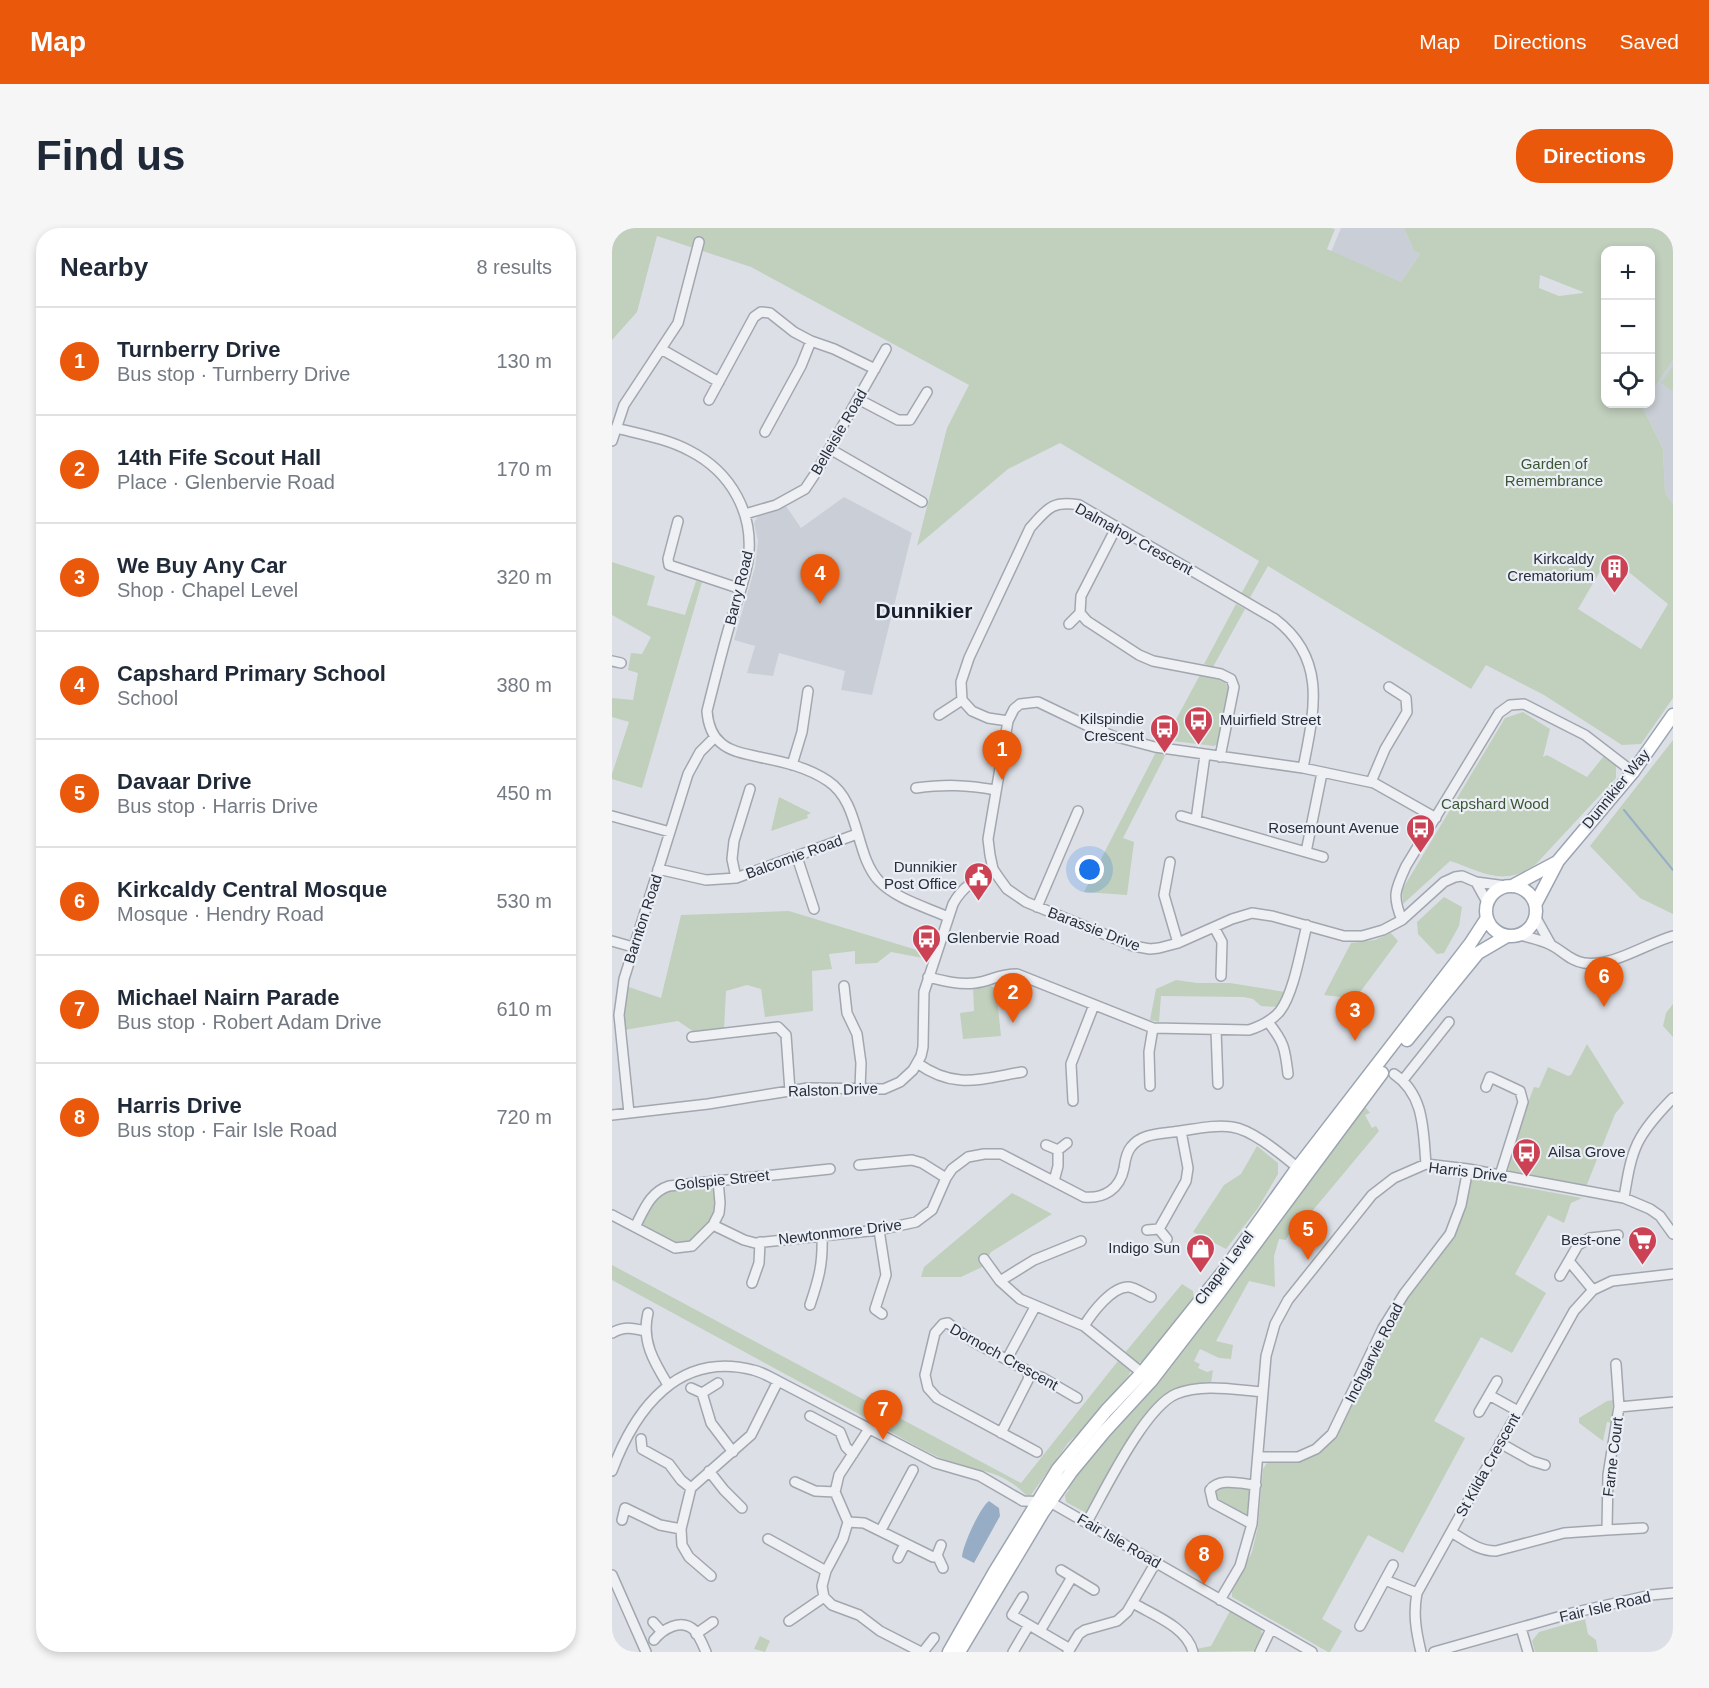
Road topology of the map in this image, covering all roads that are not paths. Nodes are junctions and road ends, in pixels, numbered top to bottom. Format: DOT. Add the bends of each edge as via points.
graph roads {
  1 [pos="699,242"];
  2 [pos="811,341"];
  3 [pos="661,349"];
  4 [pos="886,349"];
  5 [pos="874,369"];
  6 [pos="719,382"];
  7 [pos="927,392"];
  8 [pos="858,399"];
  9 [pos="709,400"];
  10 [pos="616,428"];
  11 [pos="765,432"];
  12 [pos="612,441"];
  13 [pos="830,450"];
  14 [pos="922,502"];
  15 [pos="745,514"];
  16 [pos="678,521"];
  17 [pos="1116,528"];
  18 [pos="741,589"];
  19 [pos="1080,613"];
  20 [pos="1069,624"];
  21 [pos="1389,687"];
  22 [pos="808,691"];
  23 [pos="962,699"];
  24 [pos="939,715"];
  25 [pos="1673,715"];
  26 [pos="1008,721"];
  27 [pos="715,737"];
  28 [pos="1205,755"];
  29 [pos="1220,757"];
  30 [pos="792,765"];
  31 [pos="1303,768"];
  32 [pos="1322,772"];
  33 [pos="1633,772"];
  34 [pos="1371,782"];
  35 [pos="916,788"];
  36 [pos="750,789"];
  37 [pos="996,790"];
  38 [pos="1078,811"];
  39 [pos="612,816"];
  40 [pos="1181,816"];
  41 [pos="1436,818"];
  42 [pos="1196,820"];
  43 [pos="670,832"];
  44 [pos="857,834"];
  45 [pos="1306,852"];
  46 [pos="797,856"];
  47 [pos="1323,857"];
  48 [pos="1558,861"];
  49 [pos="1170,862"];
  50 [pos="658,869"];
  51 [pos="993,869"];
  52 [pos="736,878"];
  53 [pos="1476,882"];
  54 [pos="1510,886"];
  55 [pos="1487,902"];
  56 [pos="1536,903"];
  57 [pos="1037,907"];
  58 [pos="813,909"];
  59 [pos="948,917"];
  60 [pos="1487,918"];
  61 [pos="1536,918"];
  62 [pos="1402,920"];
  63 [pos="1307,925"];
  64 [pos="1214,927"];
  65 [pos="1520,935"];
  66 [pos="1507,936"];
  67 [pos="1673,936"];
  68 [pos="612,941"];
  69 [pos="1178,943"];
  70 [pos="1551,945"];
  71 [pos="633,947"];
  72 [pos="1221,976"];
  73 [pos="928,977"];
  74 [pos="844,986"];
  75 [pos="1094,1005"];
  76 [pos="1268,1022"];
  77 [pos="1449,1022"];
  78 [pos="1153,1028"];
  79 [pos="1216,1030"];
  80 [pos="692,1037"];
  81 [pos="617,1046"];
  82 [pos="917,1063"];
  83 [pos="1022,1072"];
  84 [pos="1288,1074"];
  85 [pos="1394,1074"];
  86 [pos="1402,1080"];
  87 [pos="1218,1084"];
  88 [pos="1150,1086"];
  89 [pos="1486,1087"];
  90 [pos="860,1089"];
  91 [pos="790,1091"];
  92 [pos="1673,1098"];
  93 [pos="1073,1101"];
  94 [pos="629,1113"];
  95 [pos="612,1115"];
  96 [pos="1181,1131"];
  97 [pos="1067,1143"];
  98 [pos="1046,1145"];
  99 [pos="1058,1150"];
  100 [pos="1426,1164"];
  101 [pos="860,1165"];
  102 [pos="830,1169"];
  103 [pos="1302,1170"];
  104 [pos="1468,1170"];
  105 [pos="1500,1175"];
  106 [pos="946,1178"];
  107 [pos="717,1180"];
  108 [pos="1054,1181"];
  109 [pos="1623,1198"];
  110 [pos="612,1215"];
  111 [pos="713,1225"];
  112 [pos="634,1227"];
  113 [pos="1672,1228"];
  114 [pos="879,1230"];
  115 [pos="1147,1230"];
  116 [pos="1159,1230"];
  117 [pos="1618,1235"];
  118 [pos="822,1236"];
  119 [pos="1167,1239"];
  120 [pos="1081,1241"];
  121 [pos="760,1242"];
  122 [pos="984,1259"];
  123 [pos="1569,1261"];
  124 [pos="1673,1274"];
  125 [pos="1560,1276"];
  126 [pos="1000,1281"];
  127 [pos="752,1282"];
  128 [pos="1593,1290"];
  129 [pos="1151,1297"];
  130 [pos="810,1305"];
  131 [pos="1035,1307"];
  132 [pos="875,1311"];
  133 [pos="648,1313"];
  134 [pos="1084,1326"];
  135 [pos="645,1331"];
  136 [pos="612,1333"];
  137 [pos="1007,1359"];
  138 [pos="1617,1364"];
  139 [pos="1029,1374"];
  140 [pos="1147,1377"];
  141 [pos="778,1381"];
  142 [pos="1497,1381"];
  143 [pos="718,1383"];
  144 [pos="668,1385"];
  145 [pos="691,1388"];
  146 [pos="702,1392"];
  147 [pos="1263,1392"];
  148 [pos="1489,1395"];
  149 [pos="1077,1398"];
  150 [pos="1673,1402"];
  151 [pos="1619,1407"];
  152 [pos="1518,1411"];
  153 [pos="1479,1412"];
  154 [pos="810,1416"];
  155 [pos="869,1429"];
  156 [pos="1001,1433"];
  157 [pos="1500,1443"];
  158 [pos="642,1444"];
  159 [pos="733,1452"];
  160 [pos="1037,1452"];
  161 [pos="853,1454"];
  162 [pos="1258,1457"];
  163 [pos="1545,1465"];
  164 [pos="913,1470"];
  165 [pos="612,1472"];
  166 [pos="709,1472"];
  167 [pos="795,1482"];
  168 [pos="1256,1485"];
  169 [pos="691,1488"];
  170 [pos="835,1492"];
  171 [pos="1044,1502"];
  172 [pos="742,1508"];
  173 [pos="622,1520"];
  174 [pos="848,1522"];
  175 [pos="1087,1522"];
  176 [pos="1252,1524"];
  177 [pos="1643,1528"];
  178 [pos="681,1529"];
  179 [pos="881,1530"];
  180 [pos="1607,1530"];
  181 [pos="1450,1532"];
  182 [pos="768,1539"];
  183 [pos="905,1544"];
  184 [pos="941,1545"];
  185 [pos="937,1555"];
  186 [pos="898,1558"];
  187 [pos="1156,1562"];
  188 [pos="1393,1565"];
  189 [pos="943,1568"];
  190 [pos="1061,1570"];
  191 [pos="825,1571"];
  192 [pos="612,1575"];
  193 [pos="711,1576"];
  194 [pos="1072,1577"];
  195 [pos="1385,1580"];
  196 [pos="1094,1590"];
  197 [pos="1417,1593"];
  198 [pos="1673,1593"];
  199 [pos="824,1597"];
  200 [pos="1023,1597"];
  201 [pos="1220,1600"];
  202 [pos="1132,1603"];
  203 [pos="652,1622"];
  204 [pos="713,1622"];
  205 [pos="789,1622"];
  206 [pos="1029,1625"];
  207 [pos="1360,1626"];
  208 [pos="1521,1628"];
  209 [pos="1271,1629"];
  210 [pos="1040,1631"];
  211 [pos="662,1632"];
  212 [pos="696,1634"];
  213 [pos="934,1638"];
  214 [pos="654,1640"];
  215 [pos="1069,1651"];
  216 [pos="646,1652"];
  217 [pos="706,1652"];
  218 [pos="922,1652"];
  219 [pos="949,1652"];
  220 [pos="959,1652"];
  221 [pos="1014,1652"];
  222 [pos="1193,1652"];
  223 [pos="1260,1652"];
  224 [pos="1312,1652"];
  225 [pos="1421,1652"];
  226 [pos="1434,1652"];
  227 [pos="1528,1652"];
  1 -- 3 [label="street" via="678,323"];
  2 -- 5 [label="street"];
  2 -- 6 [label="street" via="770,313 761,312 754,317"];
  2 -- 11 [label="street"];
  3 -- 6 [label="street"];
  3 -- 10 [label="street" via="624,405"];
  4 -- 5 [label="street, Belleisle Road"];
  5 -- 8 [label="street, Belleisle Road"];
  6 -- 9 [label="street"];
  7 -- 8 [label="street" via="910,420 898,420"];
  8 -- 13 [label="street, Belleisle Road"];
  10 -- 12 [label="street"];
  10 -- 15 [label="street, Barry Road" via="676,445 706,460 726,478"];
  13 -- 14 [label="street"];
  13 -- 15 [label="street, Belleisle Road" via="805,489 776,505"];
  15 -- 18 [label="street, Barry Road" via="749,543"];
  16 -- 18 [label="street" via="669,565"];
  17 -- 19 [label="street" via="1081,596"];
  17 -- 23 [label="street, Dalmahoy Crescent" via="1079,505 1055,504 1043,513 1030,528 969,658 961,682"];
  17 -- 31 [label="street, Dalmahoy Crescent" via="1275,619 1296,636 1309,666 1314,693 1314,715"];
  18 -- 27 [label="street, Barry Road" via="706,711"];
  19 -- 20 [label="street"];
  19 -- 29 [label="street" via="1139,655 1231,679 1234,687"];
  21 -- 34 [label="street" via="1406,698 1407,712"];
  22 -- 30 [label="street"];
  23 -- 24 [label="street"];
  23 -- 26 [label="street" via="972,711"];
  25 -- 33 [label="main road, Dunnikier Way"];
  26 -- 28 [label="street" via="1020,704 1038,702 1113,736"];
  26 -- 37 [label="street, Barassie Drive"];
  27 -- 30 [label="street" via="727,748"];
  27 -- 43 [label="street, Barnton Road" via="700,752 688,774"];
  28 -- 29 [label="street"];
  28 -- 42 [label="street"];
  29 -- 31 [label="street"];
  30 -- 44 [label="street" via="830,783 847,804"];
  31 -- 32 [label="street"];
  32 -- 34 [label="street"];
  32 -- 45 [label="street"];
  33 -- 41 [label="street" via="1585,735 1524,704 1510,705 1499,713"];
  33 -- 48 [label="main road, Dunnikier Way"];
  34 -- 41 [label="street"];
  35 -- 37 [label="street" via="965,784"];
  36 -- 52 [label="street" via="734,841"];
  37 -- 51 [label="street, Barassie Drive" via="988,839"];
  38 -- 57 [label="street"];
  39 -- 43 [label="street"];
  40 -- 42 [label="street"];
  41 -- 62 [label="street" via="1396,887 1394,896"];
  42 -- 45 [label="street"];
  43 -- 50 [label="street, Barnton Road"];
  44 -- 46 [label="street, Balcomie Road"];
  44 -- 59 [label="street" via="868,864 880,882 899,896"];
  45 -- 47 [label="street"];
  46 -- 52 [label="street, Balcomie Road"];
  46 -- 58 [label="street"];
  48 -- 54 [label="main road, Dunnikier Way"];
  48 -- 56 [label="main road, Dunnikier Way"];
  49 -- 69 [label="street" via="1164,895"];
  50 -- 52 [label="street, Balcomie Road" via="706,880"];
  50 -- 71 [label="street, Barnton Road"];
  51 -- 57 [label="street, Barassie Drive" via="1007,889"];
  51 -- 59 [label="street" via="958,894"];
  53 -- 54 [label="street, Barassie Drive"];
  53 -- 55 [label="street"];
  53 -- 62 [label="street, Barassie Drive" via="1462,876 1450,879"];
  54 -- 55 [label="main road" via="1491,895"];
  54 -- 56 [label="main road" via="1528,891"];
  55 -- 60 [label="main road"];
  56 -- 61 [label="main road"];
  57 -- 69 [label="street, Barassie Drive" via="1140,948"];
  59 -- 73 [label="street"];
  60 -- 66 [label="main road" via="1494,930"];
  60 -- 103 [label="main road, Chapel Level"];
  61 -- 65 [label="main road"];
  61 -- 70 [label="street"];
  62 -- 63 [label="street, Barassie Drive" via="1362,936 1344,936"];
  63 -- 64 [label="street, Barassie Drive" via="1252,913"];
  63 -- 76 [label="street" via="1286,1002"];
  64 -- 69 [label="street, Barassie Drive"];
  64 -- 72 [label="street" via="1222,942"];
  65 -- 66 [label="main road"];
  65 -- 70 [label="street"];
  66 -- 103 [label="main road, Chapel Level" via="1478,953 1448,987"];
  67 -- 70 [label="street" via="1605,963 1583,963"];
  68 -- 71 [label="street"];
  71 -- 81 [label="street, Barnton Road" via="620,998"];
  73 -- 75 [label="street" via="956,984 1017,974"];
  73 -- 82 [label="street" via="923,1002 923,1047"];
  74 -- 90 [label="street" via="847,1013 857,1034"];
  75 -- 78 [label="street"];
  75 -- 93 [label="street" via="1071,1064"];
  76 -- 79 [label="street" via="1249,1030"];
  76 -- 84 [label="street" via="1282,1040"];
  77 -- 86 [label="street"];
  78 -- 79 [label="street"];
  78 -- 88 [label="street"];
  79 -- 87 [label="street"];
  80 -- 91 [label="street" via="778,1027 786,1035"];
  81 -- 94 [label="street, Barnton Road"];
  82 -- 83 [label="street" via="942,1078 963,1082"];
  82 -- 90 [label="street, Ralston Drive" via="894,1085"];
  85 -- 86 [label="street"];
  86 -- 100 [label="street" via="1415,1096 1422,1114"];
  89 -- 105 [label="street" via="1490,1077 1520,1091 1523,1102"];
  90 -- 91 [label="street, Ralston Drive"];
  91 -- 94 [label="street, Ralston Drive"];
  92 -- 109 [label="street" via="1637,1142"];
  94 -- 95 [label="street, Ralston Drive"];
  96 -- 103 [label="street, Newtonmore Drive" via="1234,1127"];
  96 -- 108 [label="street, Newtonmore Drive" via="1141,1137 1125,1158 1118,1184 1097,1198 1084,1197"];
  96 -- 116 [label="street" via="1188,1168 1186,1181"];
  97 -- 99 [label="street"];
  98 -- 99 [label="street"];
  99 -- 108 [label="street"];
  100 -- 104 [label="street, Harris Drive"];
  100 -- 147 [label="street, Harris Drive" via="1394,1178 1372,1195 1288,1300 1275,1324 1266,1356"];
  101 -- 106 [label="street" via="912,1161"];
  102 -- 107 [label="street, Golspie Street"];
  103 -- 140 [label="main road, Chapel Level"];
  104 -- 105 [label="street, Harris Drive"];
  104 -- 162 [label="street, Inchgarvie Road" via="1450,1234 1383,1328 1332,1434 1316,1449 1298,1456"];
  105 -- 109 [label="street, Harris Drive"];
  106 -- 108 [label="street, Newtonmore Drive" via="968,1157 1001,1154"];
  106 -- 114 [label="street, Newtonmore Drive" via="936,1204 925,1217"];
  107 -- 111 [label="street" via="720,1203"];
  107 -- 112 [label="street, Golspie Street" via="662,1188 651,1197"];
  109 -- 113 [label="street, Harris Drive" via="1650,1209"];
  110 -- 112 [label="street"];
  111 -- 112 [label="street" via="693,1245 675,1248"];
  111 -- 121 [label="street, Newtonmore Drive" via="744,1240"];
  114 -- 118 [label="street, Newtonmore Drive"];
  114 -- 132 [label="street" via="886,1275"];
  115 -- 116 [label="street"];
  116 -- 119 [label="street"];
  117 -- 123 [label="street" via="1590,1238 1578,1245"];
  118 -- 121 [label="street, Newtonmore Drive"];
  118 -- 130 [label="street" via="821,1272"];
  120 -- 126 [label="street" via="1034,1260"];
  121 -- 127 [label="street" via="759,1263"];
  122 -- 126 [label="street"];
  123 -- 125 [label="street"];
  123 -- 128 [label="street"];
  124 -- 128 [label="street, St Kilda Crescent" via="1612,1281"];
  126 -- 131 [label="street"];
  128 -- 152 [label="street, St Kilda Crescent" via="1574,1311"];
  129 -- 134 [label="street" via="1130,1287 1119,1289 1093,1311"];
  131 -- 134 [label="street"];
  131 -- 137 [label="street"];
  133 -- 135 [label="street"];
  134 -- 140 [label="street"];
  135 -- 136 [label="street" via="632,1328"];
  135 -- 144 [label="street" via="651,1355"];
  137 -- 139 [label="street, Dornoch Crescent"];
  137 -- 156 [label="street, Dornoch Crescent" via="948,1323 935,1333 925,1375 928,1388 937,1398"];
  138 -- 151 [label="street, Farne Court"];
  139 -- 149 [label="street, Dornoch Crescent"];
  139 -- 156 [label="street"];
  140 -- 171 [label="main road, Chapel Level" via="1079,1443 1058,1469"];
  141 -- 144 [label="street, Fair Isle Road" via="754,1370 721,1367 692,1373"];
  141 -- 155 [label="street, Fair Isle Road"];
  141 -- 159 [label="street" via="751,1435"];
  142 -- 148 [label="street"];
  143 -- 146 [label="street"];
  144 -- 165 [label="street, Fair Isle Road" via="642,1411"];
  145 -- 146 [label="street"];
  146 -- 159 [label="street" via="711,1423"];
  147 -- 162 [label="street, Harris Drive"];
  147 -- 175 [label="street" via="1200,1388 1176,1394 1157,1408"];
  148 -- 152 [label="street"];
  148 -- 153 [label="street"];
  150 -- 151 [label="street"];
  151 -- 180 [label="street, Farne Court" via="1608,1475"];
  152 -- 157 [label="street, St Kilda Crescent"];
  154 -- 161 [label="street" via="840,1432"];
  155 -- 161 [label="street"];
  155 -- 171 [label="street, Fair Isle Road" via="935,1463 980,1476 1023,1501"];
  156 -- 160 [label="street, Dornoch Crescent"];
  157 -- 163 [label="street"];
  157 -- 181 [label="street, St Kilda Crescent"];
  158 -- 169 [label="street" via="669,1464"];
  159 -- 166 [label="street"];
  161 -- 170 [label="street" via="839,1474"];
  162 -- 168 [label="street, Harris Drive"];
  164 -- 179 [label="street"];
  166 -- 169 [label="street"];
  166 -- 172 [label="street"];
  167 -- 170 [label="street" via="815,1491"];
  168 -- 176 [label="street, Harris Drive"];
  168 -- 176 [label="street" via="1220,1482 1210,1490 1214,1503"];
  169 -- 178 [label="street"];
  170 -- 174 [label="street"];
  171 -- 175 [label="street, Fair Isle Road"];
  171 -- 219 [label="main road, Chapel Level" via="994,1573"];
  171 -- 220 [label="main road, Chapel Level"];
  173 -- 178 [label="street" via="625,1508 660,1525"];
  174 -- 179 [label="street"];
  174 -- 191 [label="street"];
  175 -- 187 [label="street, Fair Isle Road"];
  176 -- 201 [label="street, Harris Drive" via="1240,1566"];
  177 -- 180 [label="street"];
  178 -- 193 [label="street" via="682,1545 689,1557"];
  179 -- 183 [label="street"];
  180 -- 181 [label="street" via="1564,1533 1496,1551 1477,1548"];
  181 -- 197 [label="street, St Kilda Crescent"];
  182 -- 191 [label="street"];
  183 -- 185 [label="street" via="926,1555"];
  183 -- 186 [label="street"];
  184 -- 185 [label="street"];
  185 -- 189 [label="street"];
  187 -- 201 [label="street, Fair Isle Road"];
  187 -- 202 [label="street"];
  188 -- 195 [label="street"];
  190 -- 194 [label="street"];
  191 -- 199 [label="street"];
  192 -- 216 [label="street"];
  194 -- 196 [label="street"];
  194 -- 210 [label="street"];
  195 -- 197 [label="street"];
  195 -- 207 [label="street"];
  197 -- 225 [label="street, St Kilda Crescent" via="1415,1629"];
  198 -- 208 [label="street, Fair Isle Road"];
  199 -- 205 [label="street"];
  199 -- 218 [label="street" via="832,1605 859,1615 880,1631"];
  200 -- 206 [label="street" via="1012,1615"];
  201 -- 209 [label="street, Fair Isle Road"];
  202 -- 215 [label="street" via="1117,1621 1078,1634"];
  202 -- 222 [label="street" via="1176,1629 1190,1642"];
  203 -- 211 [label="street"];
  204 -- 212 [label="street"];
  206 -- 210 [label="street"];
  206 -- 221 [label="street"];
  208 -- 226 [label="street, Fair Isle Road"];
  208 -- 227 [label="street"];
  209 -- 223 [label="street"];
  209 -- 224 [label="street, Fair Isle Road"];
  210 -- 215 [label="street"];
  211 -- 212 [label="street" via="678,1625"];
  211 -- 214 [label="street"];
  212 -- 217 [label="street"];
  213 -- 218 [label="street"];
}
